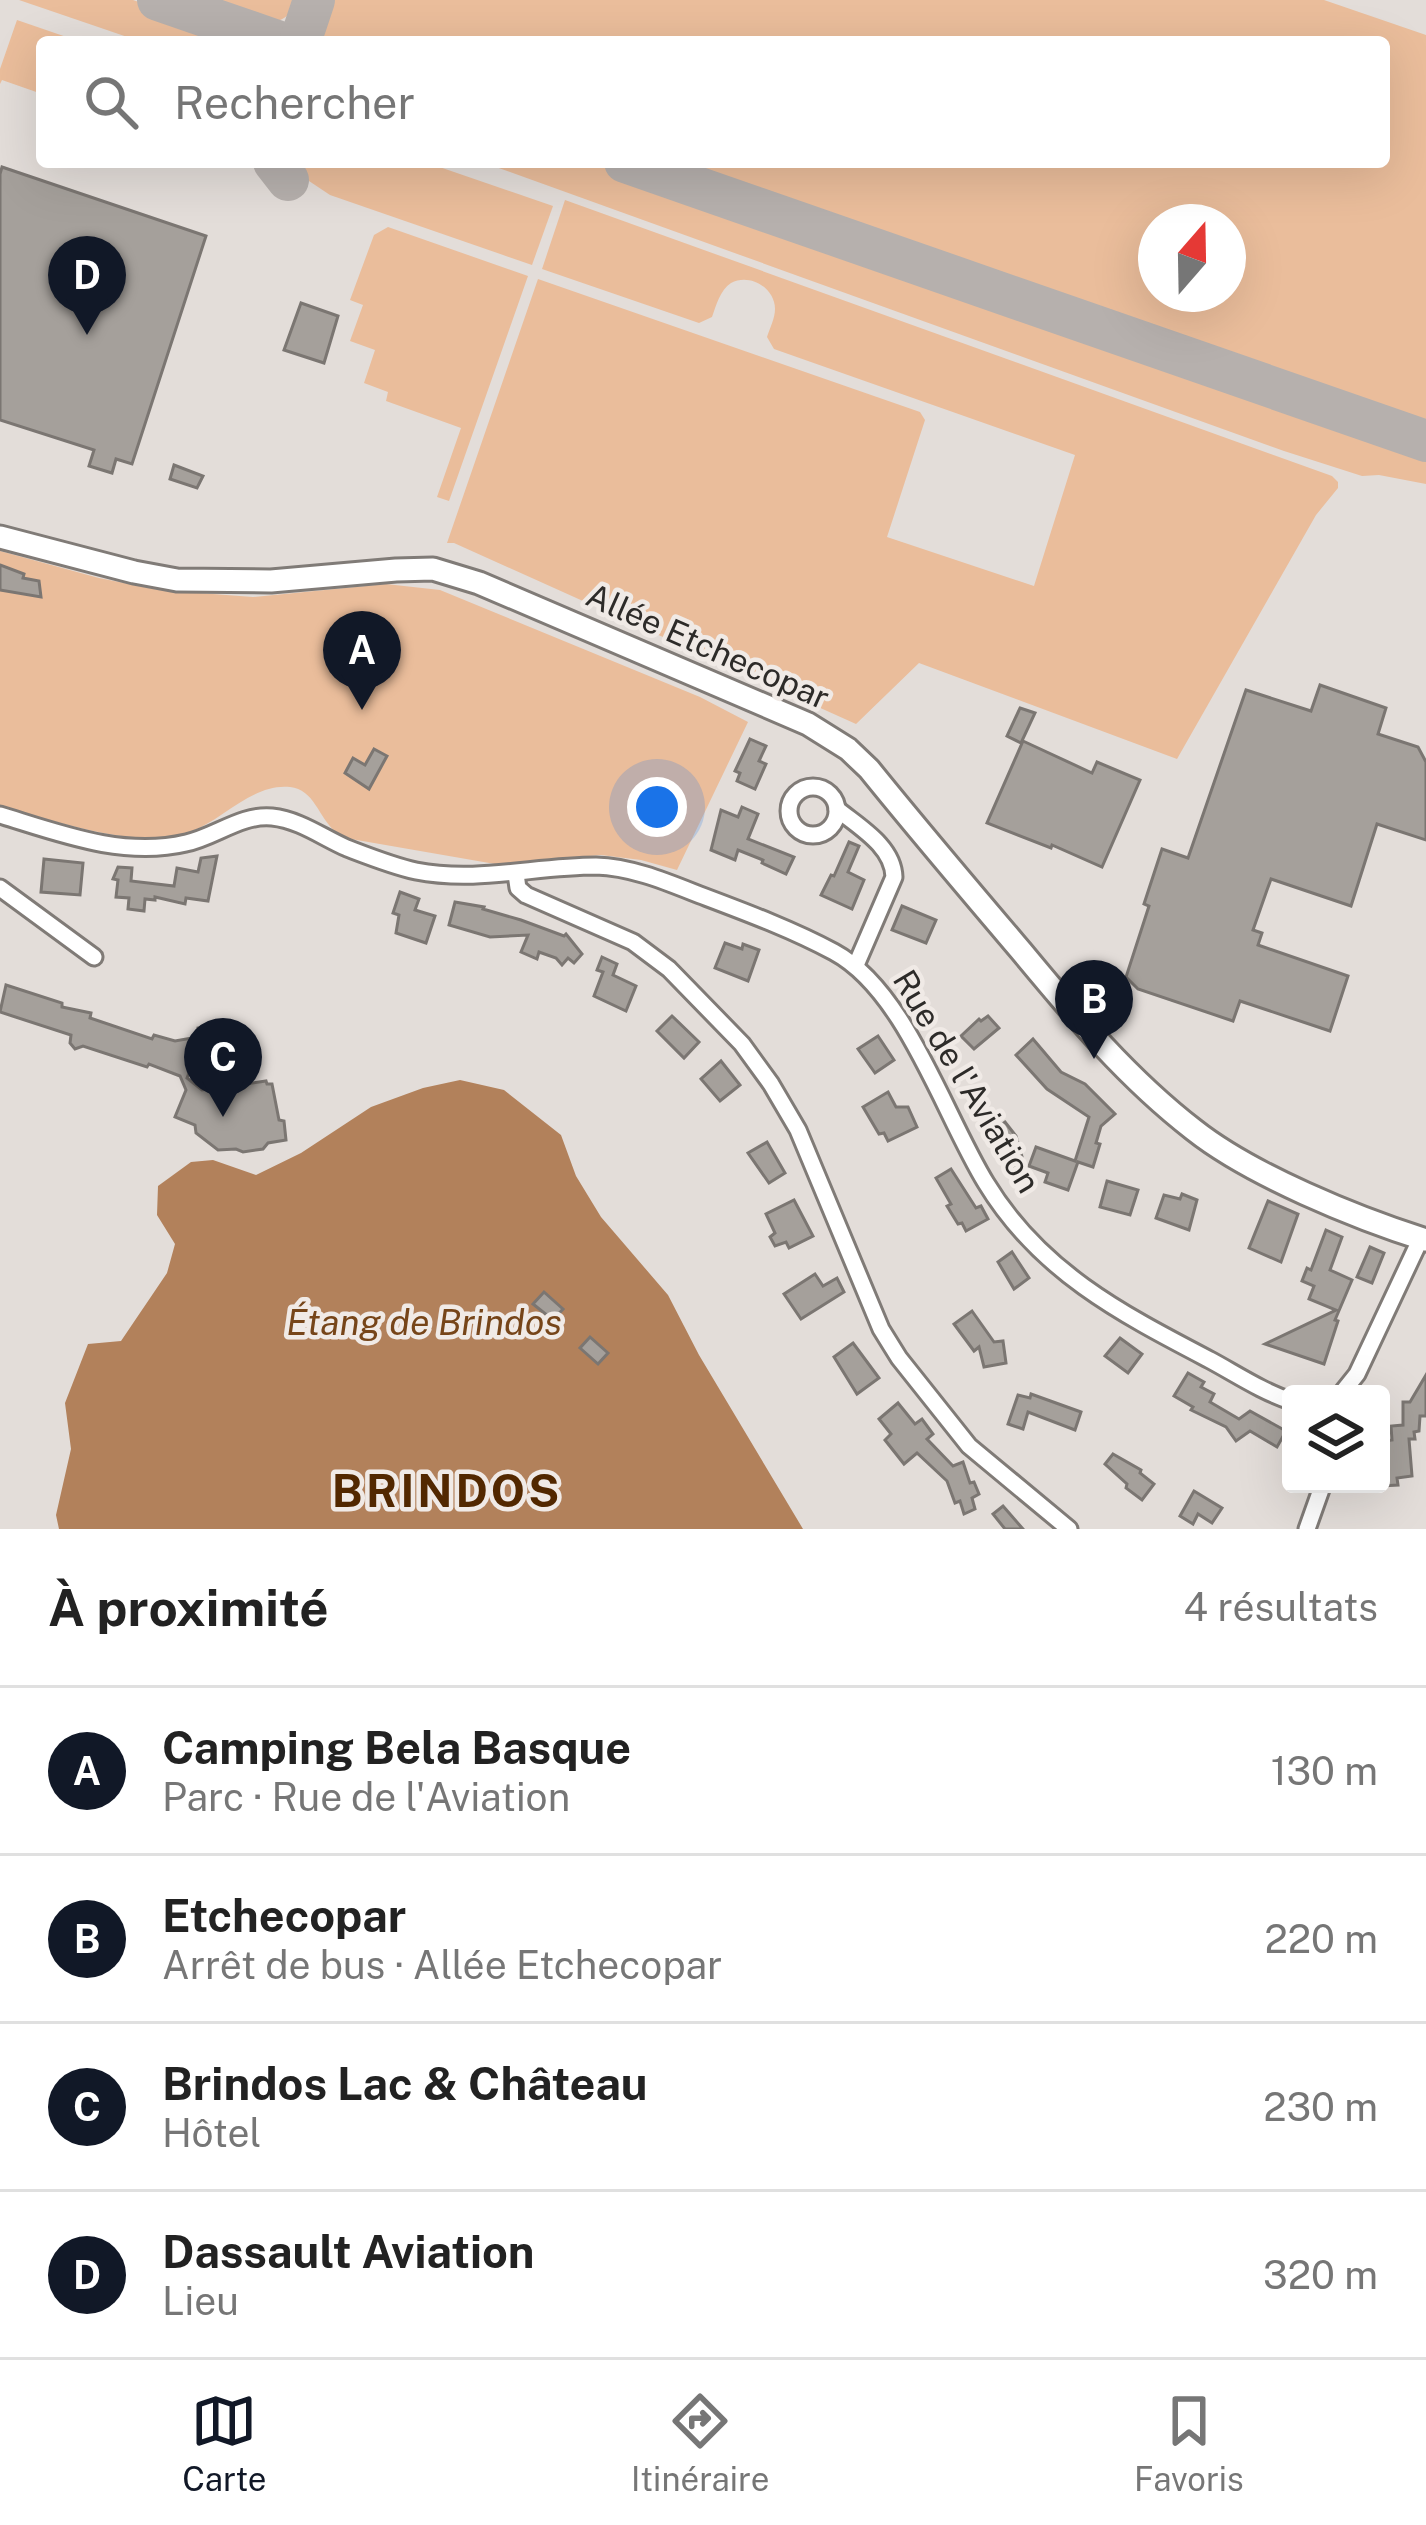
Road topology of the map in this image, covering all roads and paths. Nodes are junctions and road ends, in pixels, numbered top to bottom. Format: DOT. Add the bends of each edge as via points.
graph roads {
  1 [pos="0,537"];
  2 [pos="837,809"];
  3 [pos="0,814"];
  4 [pos="516,874"];
  5 [pos="0,888"];
  6 [pos="94,957"];
  7 [pos="856,965"];
  8 [pos="1424,1239"];
  9 [pos="1349,1385"];
  10 [pos="1282,1396"];
  11 [pos="1320,1493"];
  12 [pos="1070,1529"];
  13 [pos="1307,1529"];
  1 -- 8 [label="street, Allée Etchecopar" via="177,580 433,569 808,724 869,769 1083,1024 1196,1132 1297,1189"];
  2 -- 7 [label="street" via="893,865"];
  3 -- 4 [label="street, Rue de l'Aviation" via="114,846 154,847 270,817 415,871"];
  4 -- 7 [label="street, Rue de l'Aviation" via="602,866 648,875"];
  4 -- 12 [label="street" via="526,895 633,943 669,969 742,1044 798,1130 899,1358 969,1446"];
  5 -- 6 [label="street"];
  7 -- 10 [label="street, Rue de l'Aviation" via="930,1071 986,1184 1061,1272 1157,1333"];
  8 -- 9 [label="street"];
  11 -- 13 [label="street"];
}
